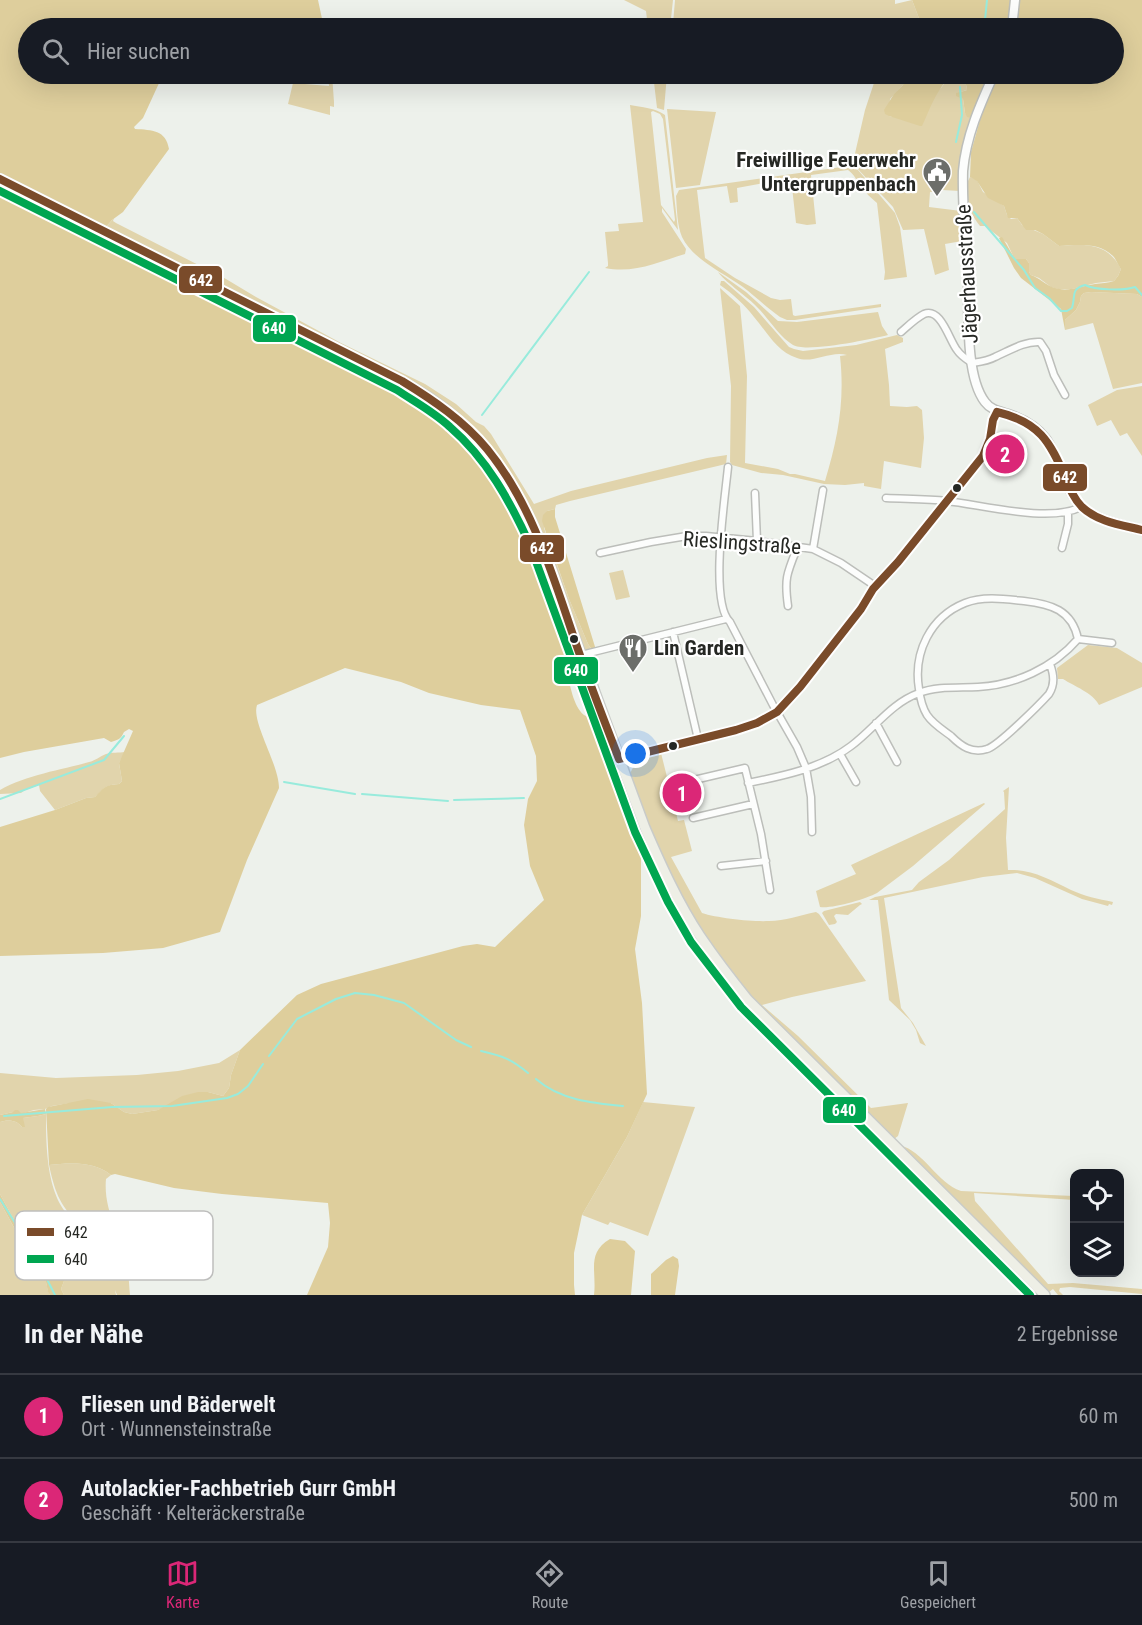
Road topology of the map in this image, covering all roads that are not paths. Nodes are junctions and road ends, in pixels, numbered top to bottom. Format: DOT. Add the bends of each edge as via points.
graph roads {
  1 [pos="1015,0"];
  2 [pos="1013,18"];
  3 [pos="990,84"];
  4 [pos="0,179"];
  5 [pos="901,332"];
  6 [pos="972,363"];
  7 [pos="1065,395"];
  8 [pos="998,412"];
  9 [pos="728,468"];
  10 [pos="823,490"];
  11 [pos="755,493"];
  12 [pos="886,498"];
  13 [pos="945,501"];
  14 [pos="1081,507"];
  15 [pos="1068,512"];
  16 [pos="1142,530"];
  17 [pos="721,537"];
  18 [pos="757,541"];
  19 [pos="798,546"];
  20 [pos="1062,548"];
  21 [pos="813,549"];
  22 [pos="600,553"];
  23 [pos="875,586"];
  24 [pos="789,606"];
  25 [pos="726,618"];
  26 [pos="673,632"];
  27 [pos="1078,639"];
  28 [pos="1112,643"];
  29 [pos="581,655"];
  30 [pos="1050,664"];
  31 [pos="920,692"];
  32 [pos="777,712"];
  33 [pos="876,723"];
  34 [pos="698,739"];
  35 [pos="840,754"];
  36 [pos="619,759"];
  37 [pos="897,762"];
  38 [pos="806,768"];
  39 [pos="694,780"];
  40 [pos="856,782"];
  41 [pos="748,783"];
  42 [pos="753,804"];
  43 [pos="693,818"];
  44 [pos="812,832"];
  45 [pos="766,861"];
  46 [pos="721,866"];
  47 [pos="770,890"];
  48 [pos="1045,1295"];
  1 -- 2 [label="street"];
  3 -- 6 [label="street, Jägerhausstraße" via="971,128 964,159"];
  4 -- 29 [label="main road" via="402,381 437,403 487,449 510,481 549,563"];
  5 -- 6 [label="street" via="932,312 958,352"];
  6 -- 7 [label="street" via="1040,342"];
  6 -- 8 [label="street, Jägerhausstraße" via="981,396"];
  8 -- 13 [label="street" via="986,451"];
  8 -- 14 [label="street" via="1020,419 1041,433"];
  9 -- 17 [label="street"];
  10 -- 21 [label="street"];
  11 -- 18 [label="street"];
  12 -- 13 [label="street"];
  13 -- 15 [label="street" via="1046,514"];
  13 -- 23 [label="street"];
  14 -- 15 [label="street"];
  14 -- 16 [label="street"];
  15 -- 20 [label="street"];
  17 -- 18 [label="street, Rieslingstraße"];
  17 -- 22 [label="street, Rieslingstraße" via="687,536"];
  17 -- 25 [label="street" via="719,575"];
  18 -- 19 [label="street, Rieslingstraße"];
  19 -- 21 [label="street, Rieslingstraße"];
  19 -- 24 [label="street" via="786,580"];
  21 -- 23 [label="street, Rieslingstraße" via="841,562"];
  23 -- 32 [label="street" via="861,609"];
  25 -- 26 [label="street"];
  25 -- 32 [label="street"];
  26 -- 29 [label="street"];
  26 -- 34 [label="street"];
  27 -- 28 [label="street"];
  27 -- 30 [label="street"];
  27 -- 31 [label="street" via="1072,621 1047,605 997,598 966,603 943,617 927,635 918,663"];
  29 -- 36 [label="main road"];
  30 -- 31 [label="street" via="1006,683"];
  30 -- 31 [label="street" via="1053,679 1049,694 985,750 964,747 932,720 924,709"];
  31 -- 33 [label="street" via="902,700"];
  32 -- 34 [label="street" via="746,727"];
  32 -- 38 [label="street"];
  33 -- 35 [label="street"];
  33 -- 37 [label="street"];
  34 -- 36 [label="street"];
  35 -- 38 [label="street"];
  35 -- 40 [label="street"];
  36 -- 48 [label="main road" via="676,894 699,935 748,1000"];
  38 -- 41 [label="street"];
  38 -- 44 [label="street"];
  39 -- 41 [label="street" via="745,768"];
  41 -- 42 [label="street"];
  42 -- 43 [label="street"];
  42 -- 45 [label="street"];
  45 -- 46 [label="street"];
  45 -- 47 [label="street"];
}
